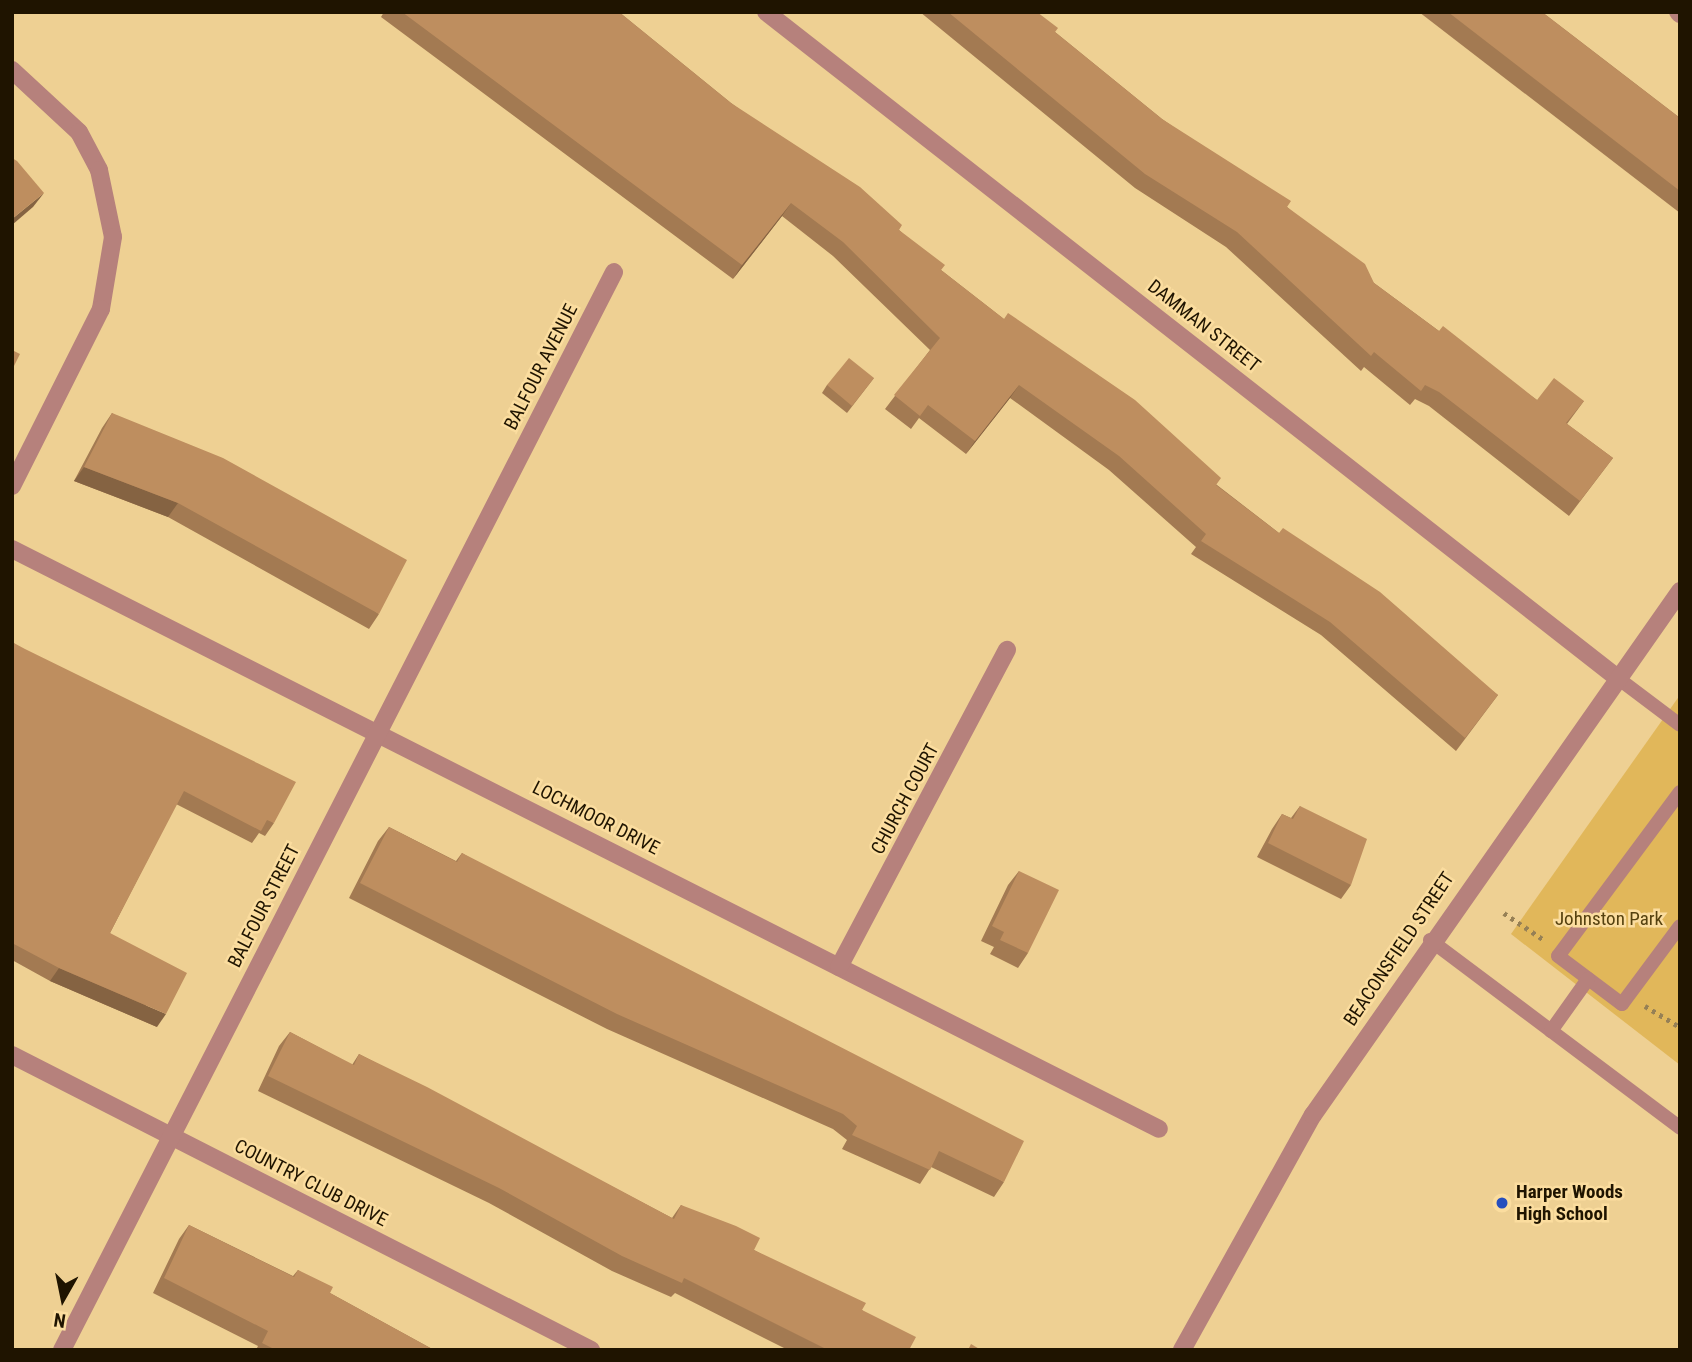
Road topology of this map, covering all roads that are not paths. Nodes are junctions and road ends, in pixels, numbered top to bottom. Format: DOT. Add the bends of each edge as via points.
graph roads {
  1 [pos="766,12"];
  2 [pos="12,70"];
  3 [pos="614,272"];
  4 [pos="505,482"];
  5 [pos="12,486"];
  6 [pos="12,548"];
  7 [pos="1680,591"];
  8 [pos="1007,650"];
  9 [pos="1615,676"];
  10 [pos="1680,724"];
  11 [pos="378,729"];
  12 [pos="1680,792"];
  13 [pos="1680,926"];
  14 [pos="1430,940"];
  15 [pos="839,967"];
  16 [pos="1588,979"];
  17 [pos="1550,1031"];
  18 [pos="12,1055"];
  19 [pos="1680,1128"];
  20 [pos="1159,1129"];
  21 [pos="171,1135"];
  22 [pos="62,1350"];
  23 [pos="591,1350"];
  24 [pos="1182,1350"];
  1 -- 9 [label="street, DAMMAN STREET"];
  2 -- 5 [label="street" via="79,132 99,170 113,237 101,309"];
  3 -- 4 [label="street, BALFOUR AVENUE"];
  4 -- 11 [label="street, BALFOUR STREET"];
  6 -- 11 [label="street, LOCHMOOR DRIVE"];
  7 -- 9 [label="street, BEACONSFIELD STREET"];
  8 -- 15 [label="street, CHURCH COURT"];
  9 -- 10 [label="lane"];
  9 -- 14 [label="street, BEACONSFIELD STREET"];
  11 -- 15 [label="street, LOCHMOOR DRIVE"];
  11 -- 21 [label="street, BALFOUR STREET"];
  12 -- 16 [label="lane" via="1558,956"];
  13 -- 16 [label="lane" via="1622,1004"];
  14 -- 17 [label="lane"];
  14 -- 24 [label="street, BEACONSFIELD STREET" via="1313,1115"];
  15 -- 20 [label="street, LOCHMOOR DRIVE"];
  16 -- 17 [label="lane"];
  17 -- 19 [label="lane"];
  18 -- 21 [label="street, COUNTRY CLUB DRIVE"];
  21 -- 22 [label="street, BALFOUR STREET"];
  21 -- 23 [label="street, COUNTRY CLUB DRIVE"];
}
